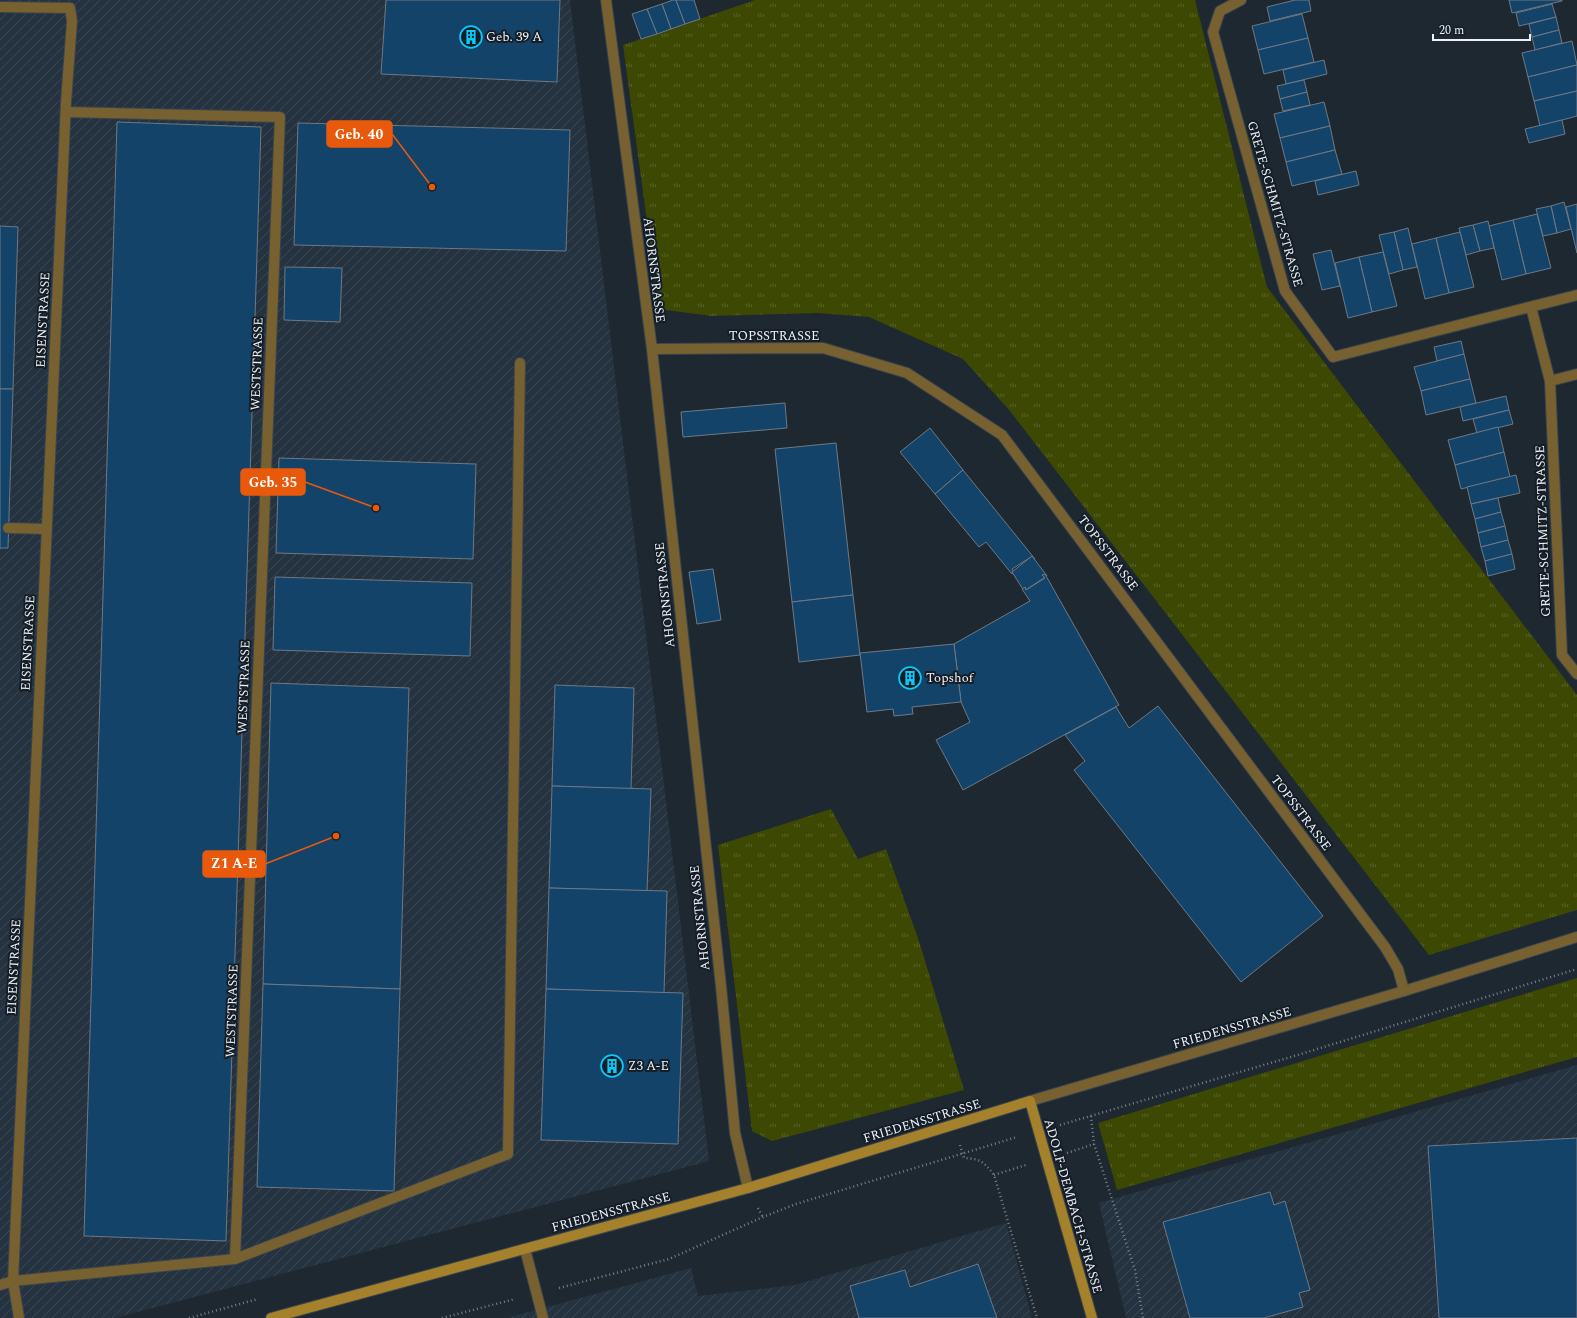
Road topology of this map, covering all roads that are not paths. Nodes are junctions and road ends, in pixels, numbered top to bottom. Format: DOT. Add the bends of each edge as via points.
graph roads {
  1 [pos="606,0"];
  2 [pos="1241,0"];
  3 [pos="0,7"];
  4 [pos="66,112"];
  5 [pos="1577,295"];
  6 [pos="1531,307"];
  7 [pos="652,349"];
  8 [pos="520,363"];
  9 [pos="1577,374"];
  10 [pos="1550,381"];
  11 [pos="8,528"];
  12 [pos="46,529"];
  13 [pos="1577,674"];
  14 [pos="1577,937"];
  15 [pos="1404,991"];
  16 [pos="1030,1101"];
  17 [pos="748,1188"];
  18 [pos="525,1249"];
  19 [pos="235,1259"];
  20 [pos="13,1281"];
  21 [pos="0,1285"];
  22 [pos="19,1318"];
  23 [pos="271,1318"];
  24 [pos="543,1318"];
  25 [pos="1092,1318"];
  1 -- 7 [label="street, AHORNSTRASSE"];
  2 -- 6 [label="street, GRETE-SCHMITZ-STRASSE" via="1220,11 1213,32 1285,291 1333,357"];
  3 -- 4 [label="street, EISENSTRASSE" via="70,8 72,21"];
  4 -- 12 [label="street, EISENSTRASSE"];
  4 -- 19 [label="street, WESTSTRASSE" via="280,117"];
  5 -- 6 [label="street, GRETE-SCHMITZ-STRASSE"];
  6 -- 10 [label="street, GRETE-SCHMITZ-STRASSE"];
  7 -- 15 [label="street, TOPSSTRASSE" via="823,348 907,373 1002,435 1385,947 1398,969"];
  7 -- 17 [label="street, AHORNSTRASSE" via="736,1133"];
  8 -- 19 [label="street" via="508,1154"];
  9 -- 10 [label="street"];
  10 -- 13 [label="street, GRETE-SCHMITZ-STRASSE" via="1562,655"];
  11 -- 12 [label="street"];
  12 -- 20 [label="street, EISENSTRASSE"];
  14 -- 15 [label="street, FRIEDENSSTRASSE"];
  15 -- 16 [label="street, FRIEDENSSTRASSE"];
  16 -- 17 [label="main road, FRIEDENSSTRASSE"];
  16 -- 25 [label="main road, ADOLF-DEMBACH-STRASSE"];
  17 -- 18 [label="main road, FRIEDENSSTRASSE"];
  18 -- 23 [label="main road, FRIEDENSSTRASSE"];
  18 -- 24 [label="street"];
  19 -- 20 [label="street"];
  20 -- 21 [label="street"];
  20 -- 22 [label="street, EISENSTRASSE"];
}
